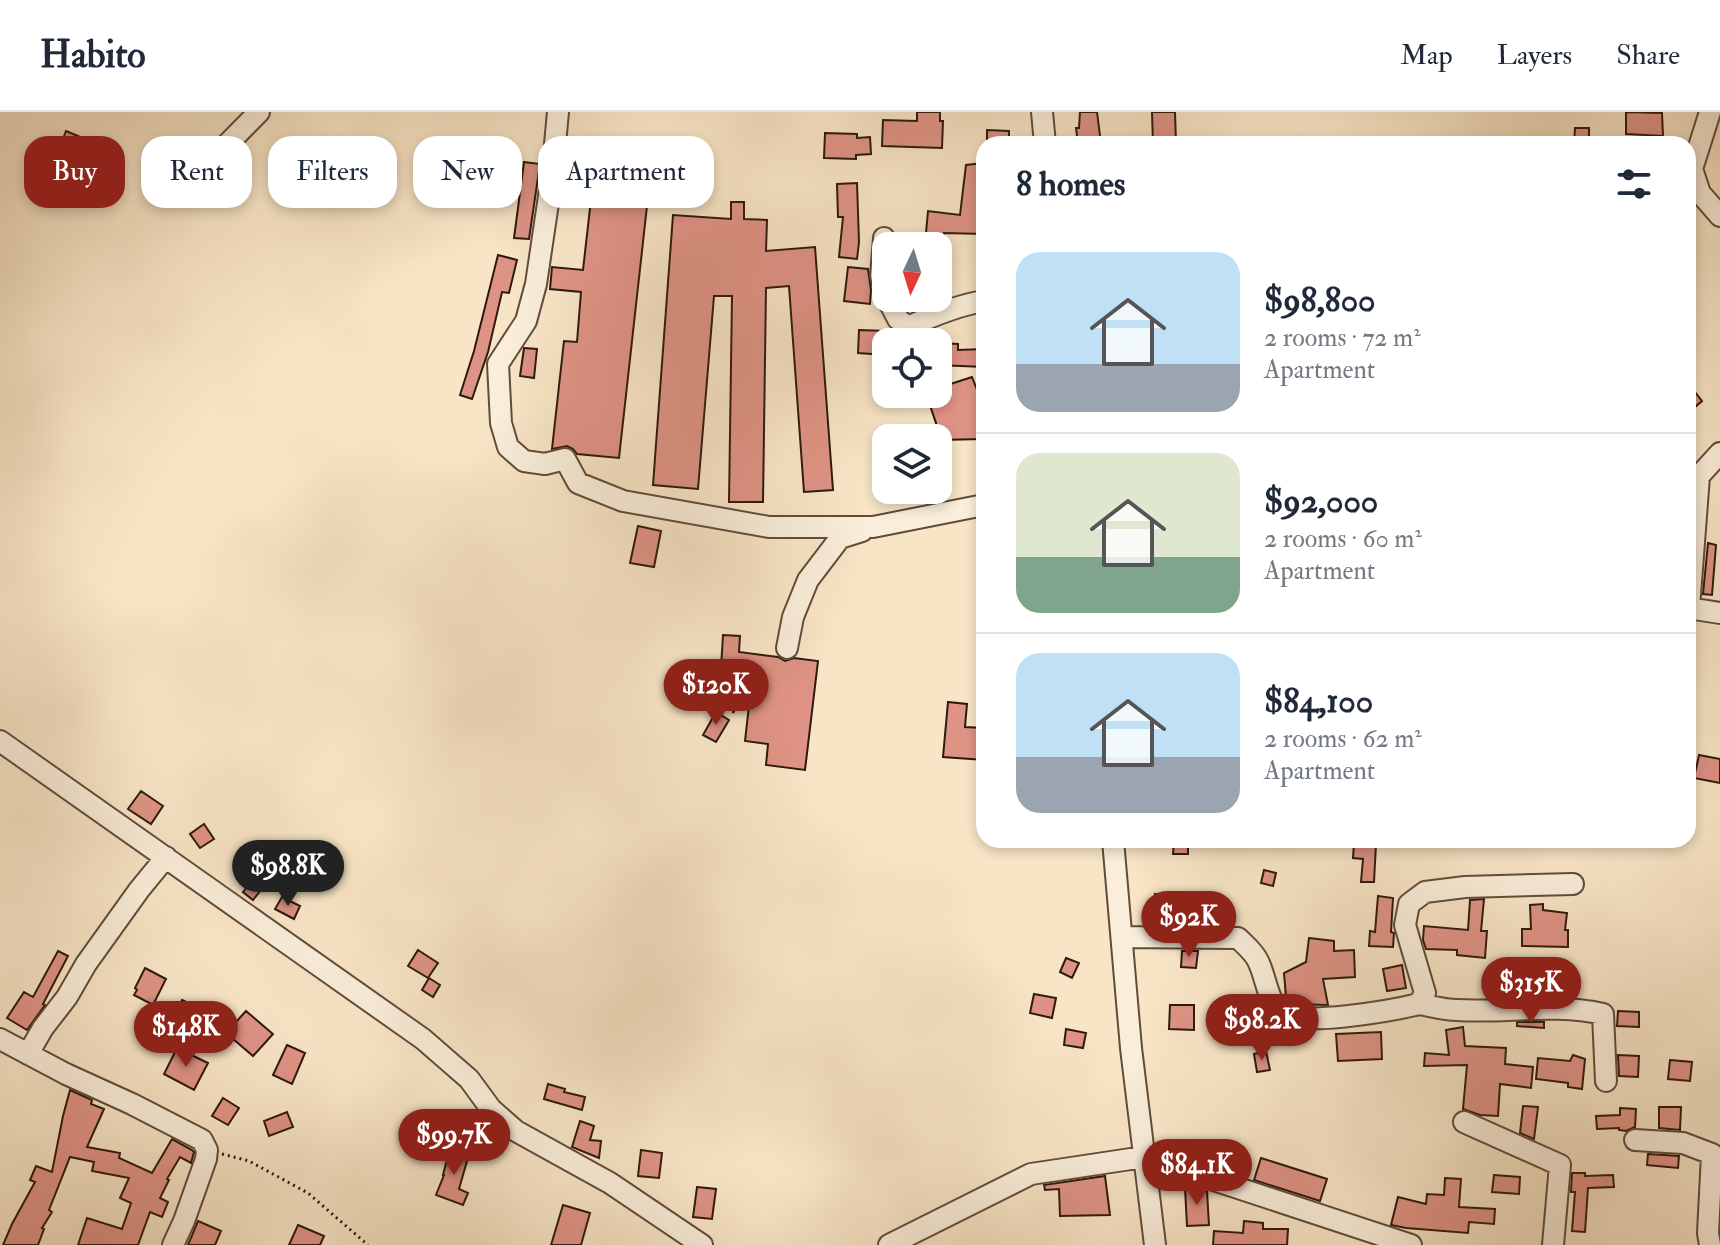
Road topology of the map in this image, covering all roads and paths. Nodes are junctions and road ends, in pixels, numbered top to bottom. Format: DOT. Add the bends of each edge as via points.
graph roads {
  1 [pos="259,112"];
  2 [pos="558,112"];
  3 [pos="1042,112"];
  4 [pos="1713,115"];
  5 [pos="235,136"];
  6 [pos="1044,136"];
  7 [pos="1696,159"];
  8 [pos="1696,181"];
  9 [pos="1720,216"];
  10 [pos="976,303"];
  11 [pos="920,328"];
  12 [pos="1720,453"];
  13 [pos="976,507"];
  14 [pos="1696,512"];
  15 [pos="873,527"];
  16 [pos="1696,609"];
  17 [pos="1720,613"];
  18 [pos="787,648"];
  19 [pos="0,741"];
  20 [pos="1114,848"];
  21 [pos="166,857"];
  22 [pos="1573,884"];
  23 [pos="1122,937"];
  24 [pos="1419,1004"];
  25 [pos="0,1039"];
  26 [pos="28,1054"];
  27 [pos="1606,1081"];
  28 [pos="1464,1122"];
  29 [pos="1635,1140"];
  30 [pos="207,1150"];
  31 [pos="1144,1157"];
  32 [pos="173,1245"];
  33 [pos="368,1245"];
  34 [pos="702,1245"];
  35 [pos="889,1245"];
  36 [pos="1155,1245"];
  37 [pos="1411,1245"];
  38 [pos="1553,1245"];
  39 [pos="1710,1245"];
  1 -- 5 [label="street"];
  2 -- 15 [label="street" via="536,284 526,321 498,364 501,423 508,447 524,461 545,464 565,459 578,483 623,501 769,527"];
  3 -- 6 [label="street"];
  4 -- 7 [label="street"];
  8 -- 9 [label="street"];
  10 -- 11 [label="street"];
  12 -- 14 [label="street" via="1699,476"];
  13 -- 15 [label="street"];
  15 -- 18 [label="street" via="840,538 808,580"];
  16 -- 17 [label="street"];
  19 -- 21 [label="street"];
  20 -- 23 [label="street"];
  21 -- 26 [label="street" via="86,964"];
  21 -- 34 [label="street" via="423,1039 516,1131 610,1183"];
  22 -- 24 [label="street" via="1465,887 1425,892 1409,904 1405,925 1425,993"];
  23 -- 24 [label="street" via="1238,938 1258,961 1281,1013 1292,1018 1385,1012"];
  23 -- 31 [label="street"];
  24 -- 27 [label="street" via="1455,1010 1581,1009 1603,1014"];
  25 -- 26 [label="street"];
  26 -- 30 [label="street" via="202,1140"];
  28 -- 38 [label="street" via="1560,1165"];
  29 -- 39 [label="street" via="1683,1143 1712,1154"];
  30 -- 32 [label="street"];
  30 -- 33 [label="path" via="249,1161 308,1193"];
  31 -- 35 [label="street" via="1031,1174"];
  31 -- 36 [label="street"];
  31 -- 37 [label="street"];
}
